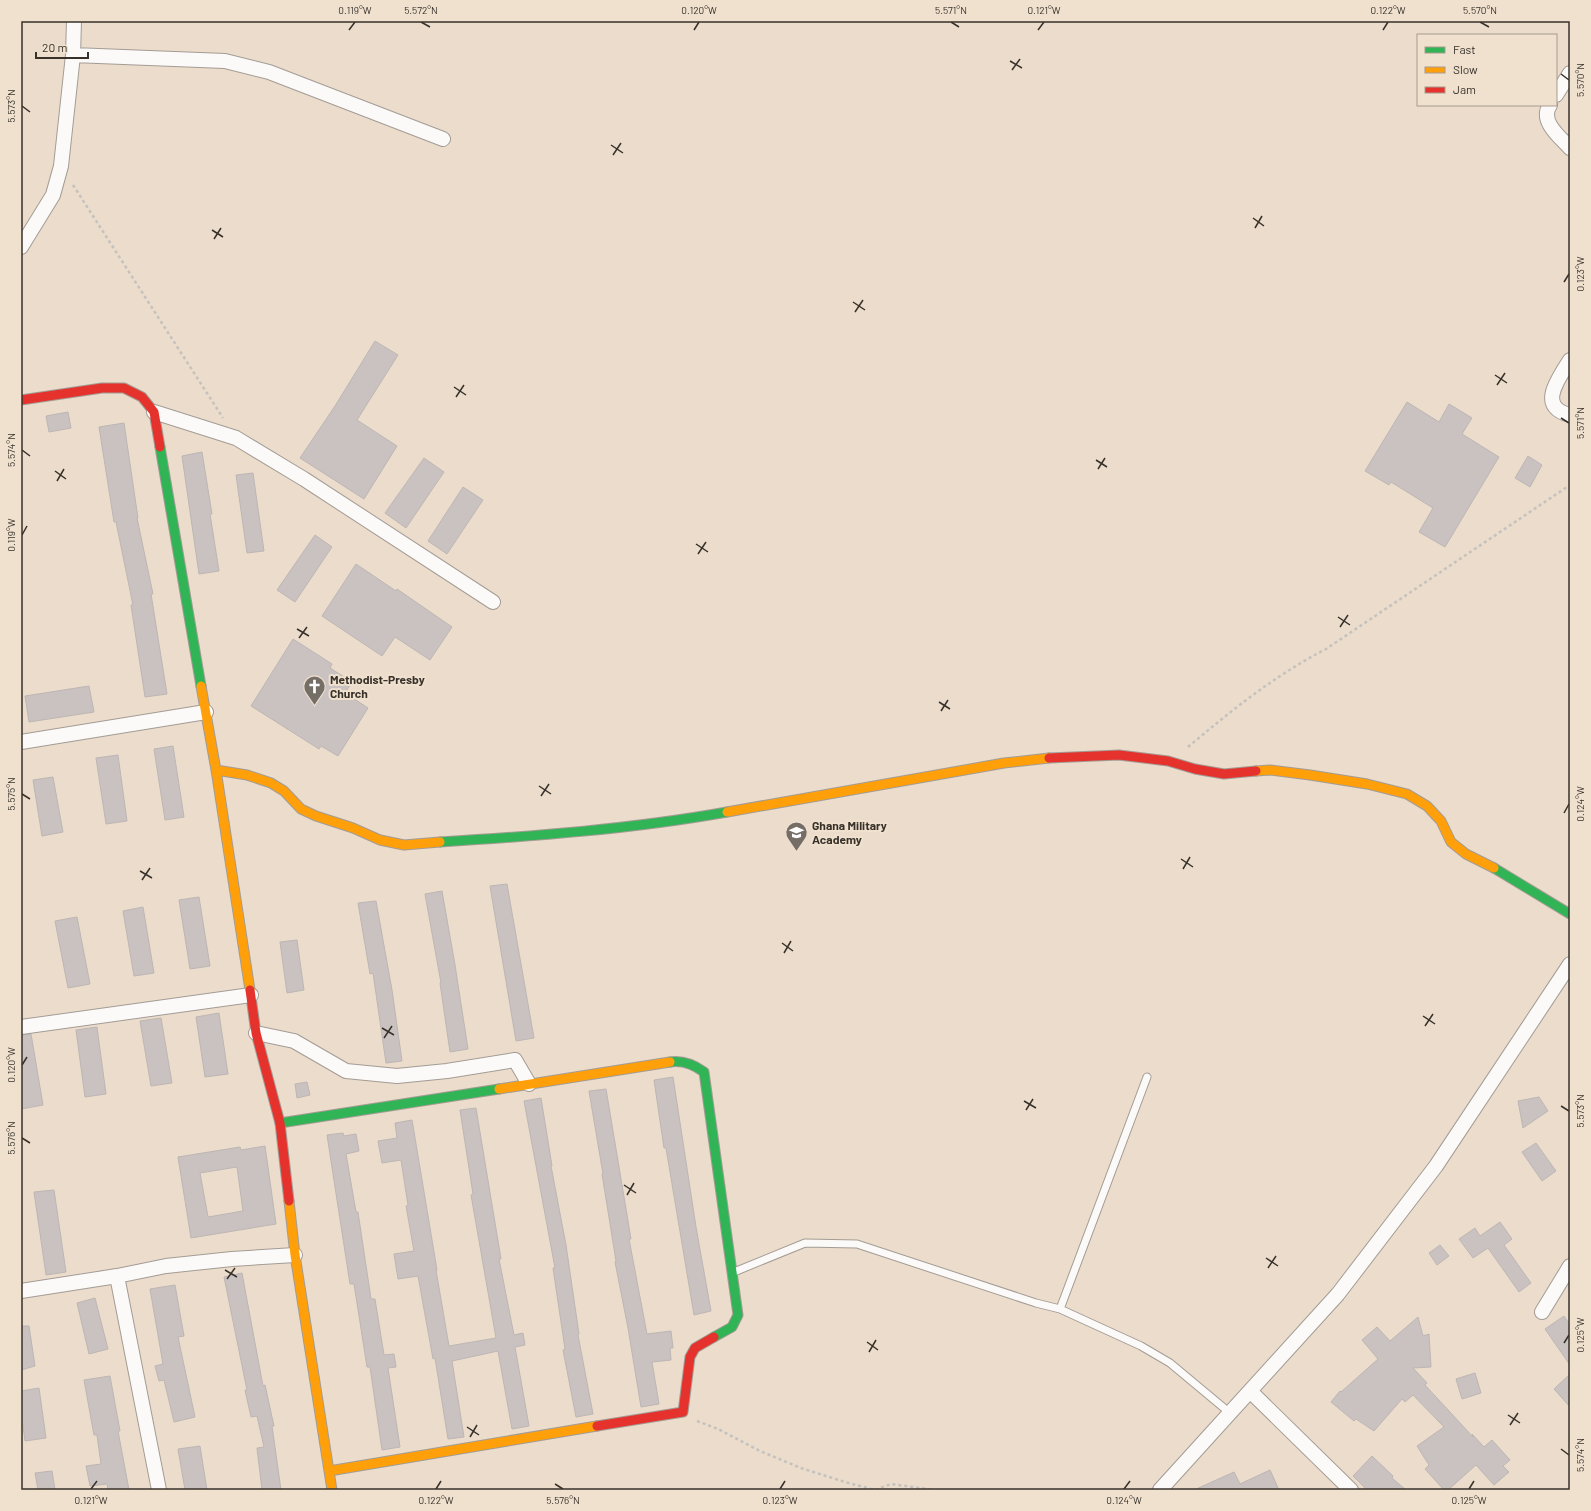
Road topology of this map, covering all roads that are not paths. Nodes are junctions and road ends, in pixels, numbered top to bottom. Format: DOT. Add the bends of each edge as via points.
graph roads {
  1 [pos="74,21"];
  2 [pos="73,55"];
  3 [pos="1570,73"];
  4 [pos="1557,93"];
  5 [pos="1549,106"];
  6 [pos="443,139"];
  7 [pos="1570,148"];
  8 [pos="21,247"];
  9 [pos="1570,360"];
  10 [pos="21,400"];
  11 [pos="154,412"];
  12 [pos="1570,415"];
  13 [pos="493,602"];
  14 [pos="206,712"];
  15 [pos="21,742"];
  16 [pos="216,770"];
  17 [pos="1570,914"];
  18 [pos="1570,964"];
  19 [pos="251,995"];
  20 [pos="21,1027"];
  21 [pos="256,1033"];
  22 [pos="1147,1077"];
  23 [pos="528,1084"];
  24 [pos="280,1123"];
  25 [pos="295,1255"];
  26 [pos="1570,1266"];
  27 [pos="732,1273"];
  28 [pos="117,1276"];
  29 [pos="21,1291"];
  30 [pos="1060,1309"];
  31 [pos="1542,1312"];
  32 [pos="1250,1391"];
  33 [pos="1230,1413"];
  34 [pos="329,1471"];
  35 [pos="159,1490"];
  36 [pos="332,1490"];
  37 [pos="1160,1490"];
  38 [pos="1351,1490"];
  1 -- 2 [label="street"];
  2 -- 6 [label="street" via="225,61 269,72"];
  2 -- 8 [label="street" via="60,166 53,195"];
  3 -- 4 [label="street"];
  5 -- 7 [label="street" via="1547,118 1550,126"];
  9 -- 12 [label="street" via="1554,386 1551,397 1562,413"];
  10 -- 11 [label="street" via="102,388 124,388 142,397"];
  11 -- 13 [label="street" via="236,438 304,479"];
  11 -- 14 [label="street"];
  14 -- 15 [label="street"];
  14 -- 16 [label="street"];
  16 -- 17 [label="street" via="271,783 284,791 301,809 316,816 380,840 404,844 545,835 698,817 1042,758 1119,755 1168,761 1224,774 1270,770 1367,784 1407,794 1427,806 1441,821 1451,842 1466,854"];
  16 -- 19 [label="street"];
  18 -- 32 [label="street" via="1436,1166 1338,1294"];
  19 -- 20 [label="street"];
  19 -- 21 [label="street"];
  21 -- 23 [label="street" via="294,1041 346,1071 397,1076 515,1060"];
  21 -- 24 [label="street"];
  22 -- 30 [label="lane"];
  23 -- 24 [label="street"];
  23 -- 27 [label="street" via="679,1061 695,1065 704,1072"];
  24 -- 25 [label="street"];
  25 -- 28 [label="street" via="166,1266"];
  25 -- 34 [label="street"];
  26 -- 31 [label="street"];
  27 -- 30 [label="lane" via="805,1243 857,1244"];
  27 -- 34 [label="street" via="738,1316 732,1327 692,1352 683,1412"];
  28 -- 29 [label="street"];
  28 -- 35 [label="street"];
  30 -- 33 [label="lane" via="1141,1346 1164,1360"];
  32 -- 33 [label="street"];
  32 -- 38 [label="street"];
  33 -- 37 [label="street"];
  34 -- 36 [label="street"];
}
